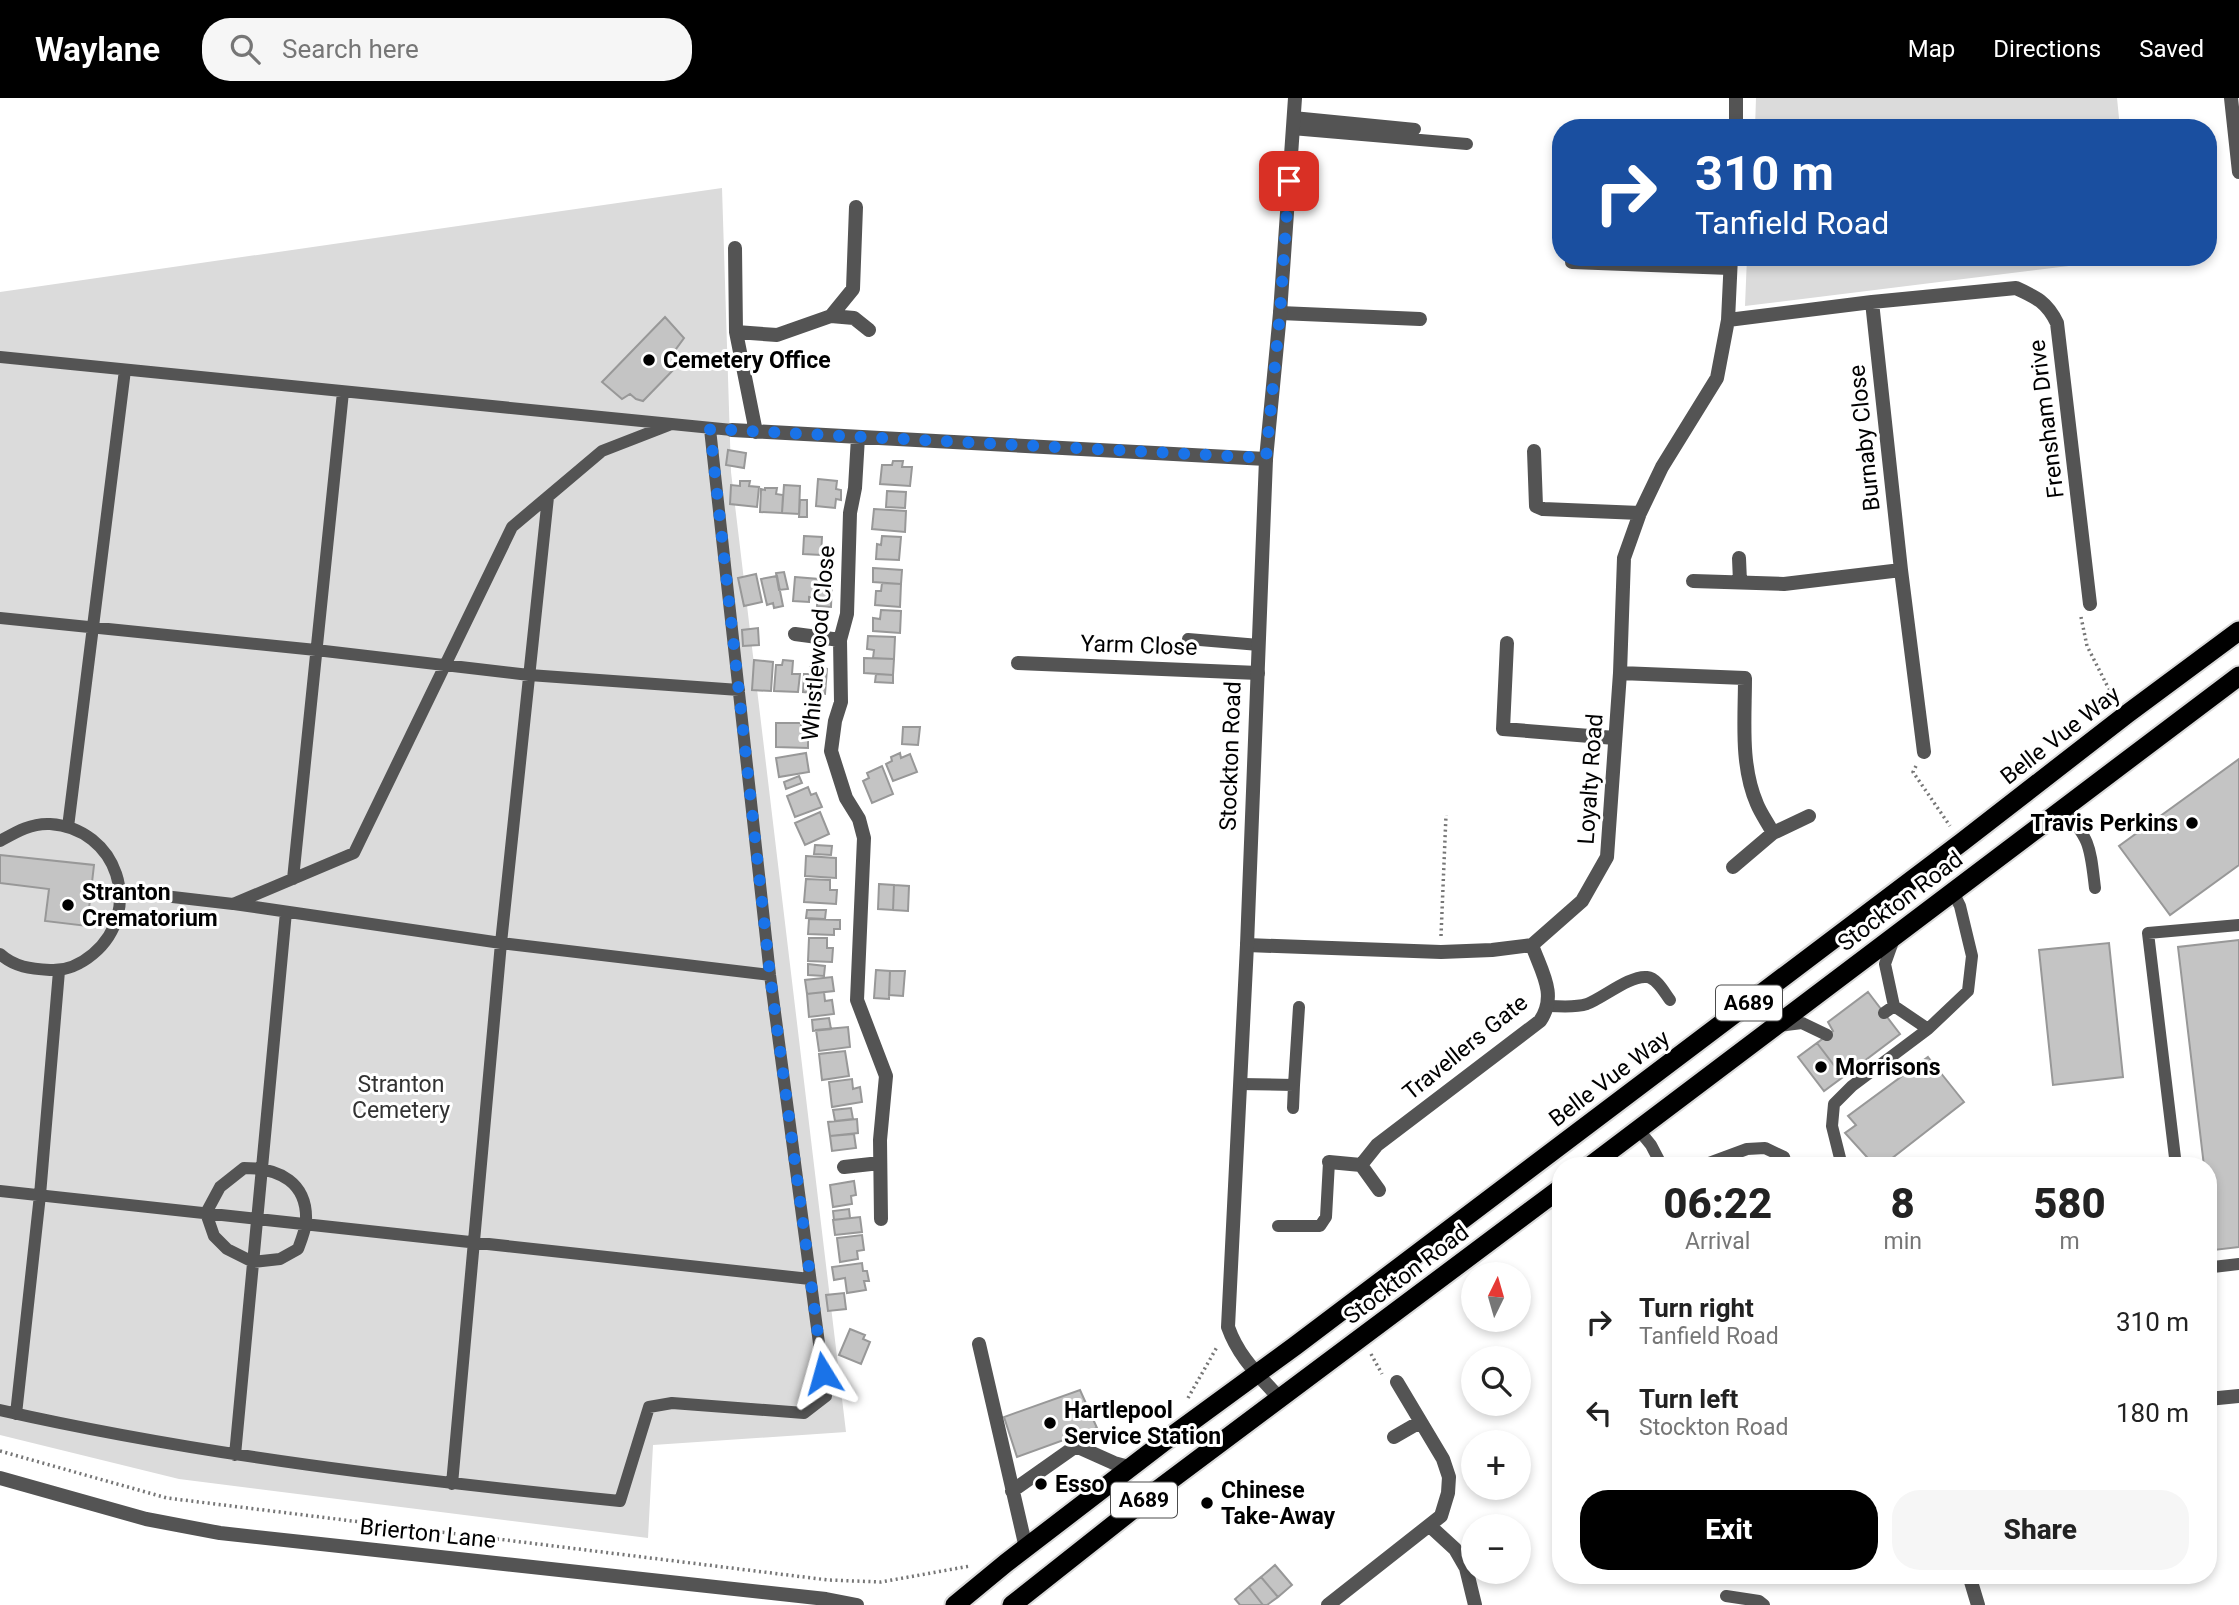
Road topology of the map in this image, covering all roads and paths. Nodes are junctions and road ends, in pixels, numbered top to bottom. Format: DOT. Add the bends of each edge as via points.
graph roads {
  1 [pos="1295,98"];
  2 [pos="1736,98"];
  3 [pos="2231,98"];
  4 [pos="1736,119"];
  5 [pos="1293,123"];
  6 [pos="1415,129"];
  7 [pos="1467,144"];
  8 [pos="2239,172"];
  9 [pos="856,206"];
  10 [pos="736,248"];
  11 [pos="1730,266"];
  12 [pos="1872,302"];
  13 [pos="1280,313"];
  14 [pos="831,316"];
  15 [pos="1420,319"];
  16 [pos="1728,320"];
  17 [pos="869,330"];
  18 [pos="736,332"];
  19 [pos="0,358"];
  20 [pos="125,370"];
  21 [pos="343,392"];
  22 [pos="669,425"];
  23 [pos="710,429"];
  24 [pos="732,430"];
  25 [pos="756,432"];
  26 [pos="858,438"];
  27 [pos="1534,452"];
  28 [pos="1266,458"];
  29 [pos="548,496"];
  30 [pos="1640,513"];
  31 [pos="1739,558"];
  32 [pos="1901,569"];
  33 [pos="1692,581"];
  34 [pos="1740,582"];
  35 [pos="2090,604"];
  36 [pos="0,618"];
  37 [pos="93,628"];
  38 [pos="2239,631"];
  39 [pos="796,634"];
  40 [pos="1188,639"];
  41 [pos="840,640"];
  42 [pos="1507,643"];
  43 [pos="1259,645"];
  44 [pos="316,650"];
  45 [pos="1018,663"];
  46 [pos="445,665"];
  47 [pos="1258,673"];
  48 [pos="1620,673"];
  49 [pos="529,675"];
  50 [pos="2239,676"];
  51 [pos="739,690"];
  52 [pos="2127,714"];
  53 [pos="1615,738"];
  54 [pos="1924,752"];
  55 [pos="2063,809"];
  56 [pos="1446,816"];
  57 [pos="1810,816"];
  58 [pos="68,827"];
  59 [pos="1773,833"];
  60 [pos="0,841"];
  61 [pos="1962,842"];
  62 [pos="1733,867"];
  63 [pos="293,879"];
  64 [pos="2095,888"];
  65 [pos="121,891"];
  66 [pos="1953,892"];
  67 [pos="233,904"];
  68 [pos="286,912"];
  69 [pos="2239,925"];
  70 [pos="1895,936"];
  71 [pos="501,943"];
  72 [pos="1247,945"];
  73 [pos="1532,945"];
  74 [pos="1441,952"];
  75 [pos="0,954"];
  76 [pos="59,971"];
  77 [pos="770,975"];
  78 [pos="1670,1000"];
  79 [pos="1548,1006"];
  80 [pos="1299,1007"];
  81 [pos="1774,1027"];
  82 [pos="1928,1029"];
  83 [pos="1827,1035"];
  84 [pos="1240,1084"];
  85 [pos="1294,1085"];
  86 [pos="1293,1108"];
  87 [pos="1638,1129"];
  88 [pos="1602,1157"];
  89 [pos="1657,1157"];
  90 [pos="1725,1157"];
  91 [pos="1784,1157"];
  92 [pos="1840,1157"];
  93 [pos="2175,1157"];
  94 [pos="1329,1162"];
  95 [pos="880,1163"];
  96 [pos="1361,1165"];
  97 [pos="844,1167"];
  98 [pos="262,1168"];
  99 [pos="1379,1190"];
  100 [pos="0,1191"];
  101 [pos="40,1195"];
  102 [pos="1552,1195"];
  103 [pos="206,1213"];
  104 [pos="257,1219"];
  105 [pos="881,1219"];
  106 [pos="306,1224"];
  107 [pos="1279,1227"];
  108 [pos="473,1242"];
  109 [pos="253,1262"];
  110 [pos="2239,1264"];
  111 [pos="2217,1267"];
  112 [pos="810,1279"];
  113 [pos="979,1344"];
  114 [pos="1371,1354"];
  115 [pos="1258,1374"];
  116 [pos="1392,1382"];
  117 [pos="2239,1396"];
  118 [pos="2217,1398"];
  119 [pos="1280,1399"];
  120 [pos="0,1410"];
  121 [pos="16,1414"];
  122 [pos="1420,1422"];
  123 [pos="1394,1437"];
  124 [pos="0,1451"];
  125 [pos="235,1455"];
  126 [pos="1132,1468"];
  127 [pos="0,1478"];
  128 [pos="452,1484"];
  129 [pos="1012,1491"];
  130 [pos="1430,1526"];
  131 [pos="1026,1548"];
  132 [pos="978,1563"];
  133 [pos="1972,1584"];
  134 [pos="1726,1596"];
  135 [pos="1019,1602"];
  136 [pos="857,1605"];
  137 [pos="955,1605"];
  138 [pos="1328,1605"];
  139 [pos="1475,1605"];
  140 [pos="1764,1605"];
  141 [pos="1978,1605"];
  1 -- 5 [label="street, Stockton Road"];
  2 -- 4 [label="street"];
  3 -- 8 [label="street"];
  5 -- 6 [label="lane"];
  5 -- 7 [label="lane"];
  5 -- 13 [label="street, Stockton Road"];
  9 -- 14 [label="street" via="853,289"];
  10 -- 18 [label="street"];
  11 -- 16 [label="street, Loyalty Road"];
  12 -- 16 [label="street, Frensham Drive"];
  12 -- 32 [label="street, Burnaby Close"];
  12 -- 35 [label="street, Frensham Drive" via="2016,288 2049,307 2057,323"];
  13 -- 15 [label="street"];
  13 -- 28 [label="street, Stockton Road"];
  14 -- 17 [label="street" via="854,318"];
  14 -- 18 [label="street" via="777,335"];
  16 -- 30 [label="street, Loyalty Road" via="1717,378 1662,467"];
  18 -- 25 [label="street"];
  19 -- 20 [label="lane"];
  20 -- 21 [label="lane"];
  20 -- 37 [label="lane"];
  21 -- 22 [label="lane"];
  21 -- 44 [label="lane"];
  22 -- 23 [label="lane"];
  22 -- 29 [label="lane" via="603,451"];
  23 -- 24 [label="lane"];
  23 -- 51 [label="lane"];
  24 -- 25 [label="street"];
  25 -- 26 [label="street"];
  26 -- 28 [label="street"];
  26 -- 41 [label="street, Whistlewood Close" via="847,614"];
  27 -- 30 [label="street" via="1536,506"];
  28 -- 43 [label="street, Stockton Road"];
  29 -- 46 [label="lane" via="512,527"];
  29 -- 49 [label="lane"];
  30 -- 48 [label="street, Loyalty Road" via="1625,558"];
  31 -- 34 [label="street"];
  32 -- 34 [label="street" via="1784,584"];
  32 -- 54 [label="street, Burnaby Close"];
  33 -- 34 [label="street"];
  35 -- 52 [label="path" via="2080,618 2087,646 2115,701"];
  36 -- 37 [label="lane"];
  37 -- 44 [label="lane"];
  37 -- 58 [label="lane"];
  38 -- 52 [label="highway, Belle Vue Way / A689"];
  39 -- 41 [label="street"];
  40 -- 43 [label="lane"];
  41 -- 95 [label="street, Whistlewood Close" via="841,702 831,751 864,838 857,1000 886,1076"];
  42 -- 53 [label="street" via="1503,729"];
  43 -- 47 [label="street, Stockton Road"];
  44 -- 46 [label="lane"];
  44 -- 63 [label="lane"];
  45 -- 47 [label="street, Yarm Close"];
  46 -- 49 [label="lane"];
  46 -- 63 [label="lane" via="354,853"];
  47 -- 72 [label="street, Stockton Road"];
  48 -- 53 [label="street, Loyalty Road"];
  48 -- 59 [label="street" via="1745,678 1747,767 1756,803"];
  49 -- 51 [label="lane"];
  49 -- 71 [label="lane"];
  50 -- 55 [label="highway, Stockton Road / A689"];
  51 -- 77 [label="lane"];
  52 -- 61 [label="highway, Belle Vue Way / A689"];
  53 -- 73 [label="street, Loyalty Road" via="1607,857 1582,901"];
  54 -- 61 [label="path" via="1913,772"];
  55 -- 64 [label="lane" via="2086,836"];
  55 -- 66 [label="highway, Stockton Road / A689"];
  56 -- 74 [label="path"];
  57 -- 59 [label="street"];
  58 -- 60 [label="lane" via="22,828"];
  58 -- 65 [label="lane" via="91,839 114,866"];
  59 -- 62 [label="street"];
  61 -- 115 [label="highway, Belle Vue Way / A689"];
  63 -- 67 [label="lane"];
  65 -- 67 [label="lane"];
  65 -- 76 [label="lane" via="118,920 106,943 83,962"];
  66 -- 70 [label="highway, Stockton Road / A689"];
  66 -- 82 [label="lane" via="1972,956 1968,991"];
  67 -- 68 [label="lane"];
  68 -- 71 [label="lane"];
  68 -- 98 [label="lane"];
  69 -- 93 [label="lane" via="2148,933"];
  70 -- 81 [label="highway, Stockton Road / A689"];
  70 -- 82 [label="lane" via="1885,964 1889,1010"];
  71 -- 77 [label="lane"];
  71 -- 108 [label="lane"];
  72 -- 74 [label="street"];
  72 -- 84 [label="street, Stockton Road"];
  73 -- 74 [label="street"];
  73 -- 79 [label="street, Travellers Gate" via="1547,987"];
  75 -- 76 [label="lane" via="26,969"];
  76 -- 101 [label="lane"];
  77 -- 112 [label="lane"];
  78 -- 79 [label="lane" via="1654,979 1647,977 1578,1006"];
  79 -- 96 [label="street, Travellers Gate" via="1540,1021 1377,1145"];
  80 -- 85 [label="lane"];
  81 -- 83 [label="lane" via="1802,1023"];
  81 -- 87 [label="highway, Stockton Road / A689"];
  82 -- 92 [label="lane" via="1834,1104 1832,1126"];
  84 -- 85 [label="lane"];
  84 -- 115 [label="street, Stockton Road" via="1228,1327 1234,1346"];
  85 -- 86 [label="lane"];
  87 -- 88 [label="highway, Stockton Road / A689"];
  87 -- 89 [label="lane"];
  90 -- 91 [label="lane" via="1765,1148"];
  94 -- 96 [label="street"];
  94 -- 107 [label="lane" via="1326,1217 1320,1226"];
  95 -- 97 [label="street"];
  95 -- 105 [label="street, Whistlewood Close"];
  96 -- 99 [label="street"];
  98 -- 103 [label="lane" via="244,1168 220,1187"];
  98 -- 104 [label="lane"];
  98 -- 106 [label="lane" via="292,1180 304,1201"];
  100 -- 101 [label="lane"];
  101 -- 103 [label="lane"];
  101 -- 121 [label="lane"];
  102 -- 119 [label="highway, Stockton Road / A689"];
  103 -- 104 [label="lane"];
  103 -- 109 [label="lane" via="214,1236 227,1249"];
  104 -- 106 [label="lane"];
  104 -- 109 [label="lane"];
  106 -- 108 [label="lane"];
  106 -- 109 [label="lane" via="298,1249 280,1259"];
  108 -- 112 [label="lane"];
  108 -- 128 [label="lane"];
  109 -- 125 [label="lane"];
  110 -- 111 [label="lane"];
  112 -- 128 [label="lane" via="826,1396 804,1413 671,1403 649,1407 620,1501"];
  113 -- 129 [label="street"];
  114 -- 116 [label="path"];
  115 -- 119 [label="street, Stockton Road"];
  115 -- 126 [label="highway, Belle Vue Way / A689"];
  116 -- 122 [label="street"];
  117 -- 118 [label="street"];
  119 -- 135 [label="highway, Stockton Road / A689"];
  120 -- 121 [label="lane"];
  121 -- 125 [label="lane"];
  122 -- 123 [label="street"];
  122 -- 130 [label="street" via="1449,1477 1441,1516"];
  124 -- 132 [label="path" via="167,1498 828,1580 881,1582"];
  125 -- 128 [label="lane"];
  126 -- 129 [label="street" via="1076,1446"];
  126 -- 131 [label="highway, Belle Vue Way / A689"];
  127 -- 136 [label="street, Brierton Lane" via="182,1527"];
  129 -- 131 [label="street"];
  130 -- 138 [label="street"];
  130 -- 139 [label="street" via="1455,1549 1466,1568"];
  131 -- 137 [label="highway, Belle Vue Way / A689"];
  133 -- 141 [label="street"];
  134 -- 140 [label="lane"];
}
